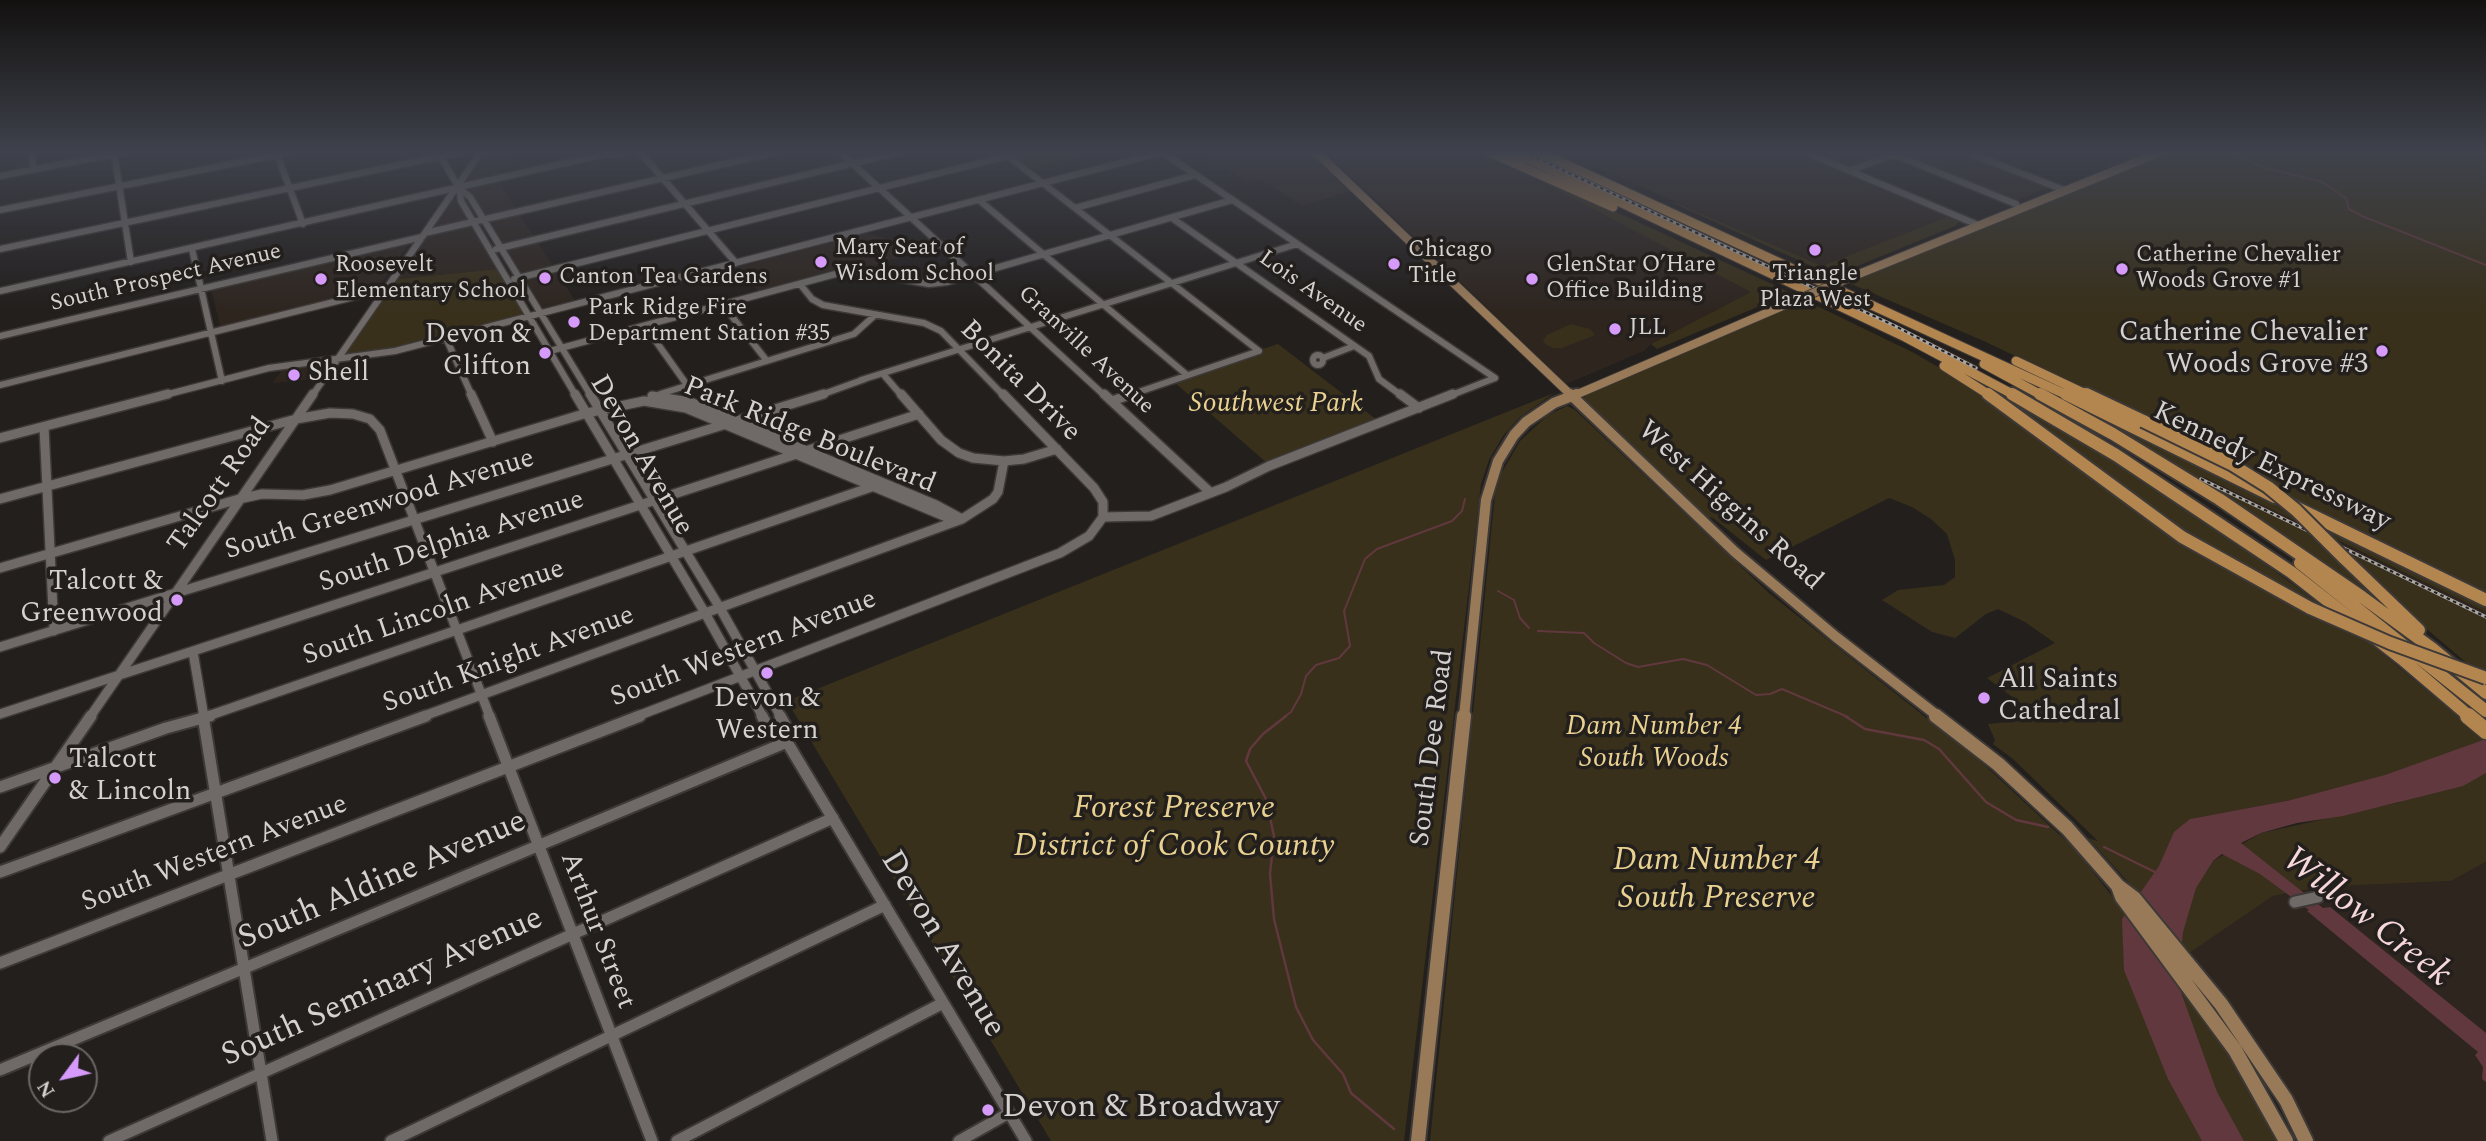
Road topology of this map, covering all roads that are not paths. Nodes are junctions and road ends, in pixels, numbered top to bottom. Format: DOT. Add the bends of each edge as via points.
graph roads {
  1 [pos="25,205"];
  2 [pos="122,205"];
  3 [pos="209,205"];
  4 [pos="296,205"];
  5 [pos="381,205"];
  6 [pos="443,205"];
  7 [pos="464,205"];
  8 [pos="475,205"];
  9 [pos="544,205"];
  10 [pos="679,205"];
  11 [pos="685,205"];
  12 [pos="811,205"];
  13 [pos="900,205"];
  14 [pos="959,205"];
  15 [pos="985,205"];
  16 [pos="1071,205"];
  17 [pos="1085,205"];
  18 [pos="1215,205"];
  19 [pos="1240,205"];
  20 [pos="1371,205"];
  21 [pos="1611,205"];
  22 [pos="1614,205"];
  23 [pos="1627,205"];
  24 [pos="1654,205"];
  25 [pos="1670,205"];
  26 [pos="1931,205"];
  27 [pos="2013,205"];
  28 [pos="2019,205"];
  29 [pos="1075,208"];
  30 [pos="0,210"];
  31 [pos="913,217"];
  32 [pos="1172,218"];
  33 [pos="1681,218"];
  34 [pos="484,219"];
  35 [pos="474,222"];
  36 [pos="125,223"];
  37 [pos="1974,223"];
  38 [pos="303,224"];
  39 [pos="1656,225"];
  40 [pos="708,231"];
  41 [pos="423,235"];
  42 [pos="1111,236"];
  43 [pos="1297,244"];
  44 [pos="192,248"];
  45 [pos="501,248"];
  46 [pos="0,249"];
  47 [pos="491,250"];
  48 [pos="1044,255"];
  49 [pos="131,262"];
  50 [pos="736,263"];
  51 [pos="1237,263"];
  52 [pos="975,275"];
  53 [pos="520,278"];
  54 [pos="509,281"];
  55 [pos="1172,283"];
  56 [pos="800,284"];
  57 [pos="201,289"];
  58 [pos="386,289"];
  59 [pos="0,291"];
  60 [pos="723,305"];
  61 [pos="1103,305"];
  62 [pos="1891,306"];
  63 [pos="541,314"];
  64 [pos="875,315"];
  65 [pos="530,317"];
  66 [pos="645,326"];
  67 [pos="1032,327"];
  68 [pos="212,332"];
  69 [pos="0,336"];
  70 [pos="1889,336"];
  71 [pos="446,338"];
  72 [pos="1354,346"];
  73 [pos="562,348"];
  74 [pos="959,350"];
  75 [pos="550,351"];
  76 [pos="1323,358"];
  77 [pos="337,359"];
  78 [pos="767,361"];
  79 [pos="883,374"];
  80 [pos="1187,375"];
  81 [pos="222,381"];
  82 [pos="0,384"];
  83 [pos="687,385"];
  84 [pos="1570,397"];
  85 [pos="653,398"];
  86 [pos="1112,401"];
  87 [pos="2063,406"];
  88 [pos="1419,408"];
  89 [pos="599,410"];
  90 [pos="587,413"];
  91 [pos="919,414"];
  92 [pos="296,419"];
  93 [pos="728,422"];
  94 [pos="44,426"];
  95 [pos="0,438"];
  96 [pos="2087,438"];
  97 [pos="493,442"];
  98 [pos="1057,449"];
  99 [pos="806,451"];
  100 [pos="626,454"];
  101 [pos="795,454"];
  102 [pos="612,458"];
  103 [pos="1004,461"];
  104 [pos="394,472"];
  105 [pos="2244,482"];
  106 [pos="883,483"];
  107 [pos="47,486"];
  108 [pos="872,487"];
  109 [pos="1211,493"];
  110 [pos="0,499"];
  111 [pos="239,499"];
  112 [pos="654,500"];
  113 [pos="640,505"];
  114 [pos="1103,517"];
  115 [pos="413,520"];
  116 [pos="959,520"];
  117 [pos="685,551"];
  118 [pos="50,554"];
  119 [pos="671,556"];
  120 [pos="0,568"];
  121 [pos="433,573"];
  122 [pos="174,593"];
  123 [pos="2486,600"];
  124 [pos="719,608"];
  125 [pos="705,613"];
  126 [pos="54,631"];
  127 [pos="456,631"];
  128 [pos="0,648"];
  129 [pos="192,652"];
  130 [pos="756,670"];
  131 [pos="119,675"];
  132 [pos="740,676"];
  133 [pos="2486,678"];
  134 [pos="2470,679"];
  135 [pos="2486,693"];
  136 [pos="481,696"];
  137 [pos="0,714"];
  138 [pos="203,718"];
  139 [pos="2482,721"];
  140 [pos="787,742"];
  141 [pos="508,766"];
  142 [pos="54,768"];
  143 [pos="0,787"];
  144 [pos="216,792"];
  145 [pos="832,818"];
  146 [pos="538,846"];
  147 [pos="0,847"];
  148 [pos="0,872"];
  149 [pos="229,874"];
  150 [pos="2318,897"];
  151 [pos="2295,902"];
  152 [pos="885,905"];
  153 [pos="573,935"];
  154 [pos="0,963"];
  155 [pos="243,969"];
  156 [pos="2187,972"];
  157 [pos="943,1003"];
  158 [pos="612,1036"];
  159 [pos="0,1070"];
  160 [pos="260,1074"];
  161 [pos="1009,1113"];
  162 [pos="109,1141"];
  163 [pos="272,1141"];
  164 [pos="391,1141"];
  165 [pos="652,1141"];
  166 [pos="677,1141"];
  167 [pos="959,1141"];
  168 [pos="1026,1141"];
  169 [pos="1418,1141"];
  170 [pos="2287,1141"];
  171 [pos="2306,1141"];
  1 -- 30 [label="street"];
  2 -- 36 [label="street"];
  3 -- 36 [label="street"];
  4 -- 38 [label="street"];
  5 -- 38 [label="street"];
  6 -- 41 [label="street, Talcott Road"];
  7 -- 35 [label="street, Devon Avenue"];
  8 -- 34 [label="street, Devon Avenue"];
  9 -- 34 [label="street, South Prospect Avenue"];
  10 -- 45 [label="street"];
  11 -- 40 [label="street"];
  12 -- 40 [label="street"];
  13 -- 31 [label="street, Granville Avenue"];
  14 -- 31 [label="street"];
  15 -- 48 [label="street"];
  16 -- 29 [label="street"];
  17 -- 29 [label="street"];
  18 -- 32 [label="street"];
  19 -- 43 [label="street"];
  20 -- 84 [label="main road, West Higgins Road"];
  21 -- 39 [label="highway"];
  22 -- 39 [label="highway"];
  23 -- 96 [label="highway" via="1905,337"];
  24 -- 33 [label="highway, Kennedy Expressway"];
  25 -- 62 [label="highway"];
  26 -- 37 [label="street"];
  27 -- 37 [label="main road"];
  28 -- 37 [label="main road"];
  29 -- 42 [label="street"];
  31 -- 50 [label="street"];
  31 -- 52 [label="street, Granville Avenue"];
  32 -- 42 [label="street"];
  32 -- 51 [label="street, Lois Avenue"];
  33 -- 87 [label="highway" via="1899,321"];
  33 -- 105 [label="highway, Kennedy Expressway" via="1996,360"];
  34 -- 35 [label="street, South Prospect Avenue"];
  34 -- 45 [label="street, Devon Avenue"];
  35 -- 41 [label="street, South Prospect Avenue"];
  35 -- 47 [label="street, Devon Avenue"];
  36 -- 46 [label="street"];
  36 -- 49 [label="street"];
  37 -- 84 [label="main road, South Dee Road, bridge"];
  38 -- 44 [label="street"];
  39 -- 70 [label="highway"];
  40 -- 50 [label="street"];
  40 -- 53 [label="street"];
  41 -- 57 [label="street, South Prospect Avenue"];
  41 -- 58 [label="street, Talcott Road"];
  42 -- 48 [label="street"];
  42 -- 55 [label="street"];
  43 -- 51 [label="street, South Greenwood Avenue"];
  43 -- 88 [label="street" via="1495,378"];
  44 -- 49 [label="street"];
  44 -- 57 [label="street"];
  45 -- 47 [label="street"];
  45 -- 53 [label="street, Devon Avenue"];
  47 -- 54 [label="street, Devon Avenue"];
  48 -- 52 [label="street"];
  48 -- 61 [label="street"];
  49 -- 59 [label="street"];
  50 -- 63 [label="street"];
  51 -- 55 [label="street, South Greenwood Avenue"];
  51 -- 72 [label="street, Lois Avenue"];
  52 -- 56 [label="street" via="929,284 848,272"];
  52 -- 67 [label="street, Granville Avenue"];
  53 -- 54 [label="street"];
  53 -- 63 [label="street, Devon Avenue"];
  54 -- 65 [label="street, Devon Avenue"];
  55 -- 61 [label="street, South Greenwood Avenue"];
  55 -- 80 [label="street" via="1259,351"];
  56 -- 60 [label="street"];
  56 -- 64 [label="street, Bonita Drive" via="818,303"];
  57 -- 68 [label="street"];
  57 -- 69 [label="street, South Prospect Avenue"];
  58 -- 68 [label="street"];
  58 -- 77 [label="street, Talcott Road"];
  60 -- 66 [label="street"];
  60 -- 78 [label="street"];
  61 -- 67 [label="street, South Greenwood Avenue"];
  61 -- 80 [label="street"];
  62 -- 105 [label="highway"];
  62 -- 134 [label="highway, bridge" via="2143,421 2268,487"];
  63 -- 65 [label="street"];
  63 -- 73 [label="street, Devon Avenue"];
  64 -- 74 [label="street, Bonita Drive" via="930,325"];
  64 -- 78 [label="street" via="847,337"];
  65 -- 71 [label="street"];
  65 -- 75 [label="street, Devon Avenue"];
  66 -- 73 [label="street"];
  66 -- 83 [label="street"];
  67 -- 74 [label="street, South Greenwood Avenue"];
  67 -- 86 [label="street, Granville Avenue"];
  68 -- 81 [label="street"];
  68 -- 82 [label="street"];
  70 -- 96 [label="highway"];
  70 -- 133 [label="highway, bridge" via="1994,398 2182,537 2310,608"];
  71 -- 77 [label="street" via="387,353"];
  71 -- 97 [label="street"];
  72 -- 76 [label="street"];
  72 -- 88 [label="street, Lois Avenue" via="1369,356 1380,379"];
  73 -- 75 [label="street"];
  73 -- 89 [label="street, Devon Avenue"];
  74 -- 79 [label="street, South Greenwood Avenue"];
  74 -- 98 [label="street, Bonita Drive"];
  75 -- 90 [label="street, Devon Avenue"];
  77 -- 81 [label="street"];
  77 -- 92 [label="street, Talcott Road"];
  78 -- 83 [label="street"];
  79 -- 91 [label="street"];
  79 -- 93 [label="street, South Greenwood Avenue"];
  80 -- 86 [label="street"];
  81 -- 94 [label="street"];
  83 -- 85 [label="street"];
  84 -- 156 [label="main road, West Higgins Road" via="1782,593 2025,788 2067,828"];
  84 -- 169 [label="main road, South Dee Road" via="1538,413 1514,435 1498,461 1486,500"];
  85 -- 89 [label="street, Park Ridge Boulevard"];
  85 -- 93 [label="street, Park Ridge Boulevard"];
  86 -- 109 [label="street, Granville Avenue"];
  87 -- 134 [label="highway" via="2228,505 2362,597"];
  87 -- 139 [label="highway" via="2244,523 2365,613"];
  88 -- 109 [label="street"];
  89 -- 90 [label="street, Park Ridge Boulevard"];
  89 -- 100 [label="street, Devon Avenue"];
  90 -- 97 [label="street, Park Ridge Boulevard"];
  90 -- 102 [label="street, Devon Avenue"];
  91 -- 99 [label="street, South Delphia Avenue"];
  91 -- 103 [label="street" via="952,449 973,458"];
  92 -- 104 [label="street, Arthur Street" via="330,413 370,419 380,429"];
  92 -- 107 [label="street"];
  92 -- 111 [label="street, Talcott Road"];
  93 -- 99 [label="street, Park Ridge Boulevard"];
  93 -- 100 [label="street, South Greenwood Avenue"];
  93 -- 101 [label="street, Park Ridge Boulevard"];
  94 -- 95 [label="street"];
  94 -- 107 [label="street"];
  96 -- 139 [label="highway" via="2291,572"];
  97 -- 104 [label="street, Park Ridge Boulevard"];
  98 -- 103 [label="street"];
  98 -- 114 [label="street, Bonita Drive" via="1100,495"];
  99 -- 101 [label="street, South Delphia Avenue"];
  99 -- 106 [label="street, Park Ridge Boulevard"];
  100 -- 102 [label="street, South Greenwood Avenue"];
  100 -- 112 [label="street, Devon Avenue"];
  101 -- 108 [label="street, Park Ridge Boulevard"];
  101 -- 112 [label="street, South Delphia Avenue"];
  102 -- 113 [label="street, Devon Avenue"];
  102 -- 115 [label="street, South Greenwood Avenue"];
  103 -- 116 [label="street, South Knight Avenue" via="993,499"];
  104 -- 111 [label="street, Park Ridge Boulevard" via="303,495 262,494"];
  104 -- 115 [label="street, Arthur Street"];
  105 -- 123 [label="highway, Kennedy Expressway"];
  106 -- 108 [label="street, South Lincoln Avenue"];
  106 -- 116 [label="street, Park Ridge Boulevard"];
  107 -- 110 [label="street"];
  107 -- 118 [label="street"];
  108 -- 116 [label="street, Park Ridge Boulevard"];
  108 -- 117 [label="street, South Lincoln Avenue"];
  109 -- 114 [label="street" via="1143,518"];
  111 -- 118 [label="street, Park Ridge Boulevard"];
  111 -- 122 [label="street, Talcott Road"];
  112 -- 113 [label="street, South Delphia Avenue"];
  112 -- 117 [label="street, Devon Avenue"];
  113 -- 119 [label="street, Devon Avenue"];
  113 -- 121 [label="street, South Delphia Avenue"];
  114 -- 130 [label="street, South Western Avenue" via="1089,536 1060,553"];
  115 -- 121 [label="street, Arthur Street"];
  115 -- 122 [label="street, South Greenwood Avenue"];
  116 -- 124 [label="street, South Knight Avenue"];
  117 -- 119 [label="street, South Lincoln Avenue"];
  117 -- 124 [label="street, Devon Avenue"];
  118 -- 120 [label="street, Park Ridge Boulevard"];
  118 -- 126 [label="street"];
  119 -- 125 [label="street, Devon Avenue"];
  119 -- 127 [label="street, South Lincoln Avenue"];
  121 -- 127 [label="street, Arthur Street"];
  121 -- 129 [label="street, South Delphia Avenue"];
  122 -- 126 [label="street, South Greenwood Avenue"];
  122 -- 131 [label="street, Talcott Road"];
  124 -- 125 [label="street, South Knight Avenue"];
  124 -- 130 [label="street, Devon Avenue"];
  125 -- 132 [label="street, Devon Avenue"];
  125 -- 136 [label="street, South Knight Avenue"];
  126 -- 128 [label="street, South Greenwood Avenue"];
  127 -- 136 [label="street, Arthur Street"];
  127 -- 138 [label="street, South Lincoln Avenue"];
  129 -- 131 [label="street, South Delphia Avenue"];
  129 -- 138 [label="street"];
  130 -- 132 [label="street, South Western Avenue"];
  130 -- 140 [label="street, Devon Avenue" via="785,725"];
  131 -- 137 [label="street, South Delphia Avenue"];
  131 -- 142 [label="street, Talcott Road"];
  132 -- 140 [label="street, Devon Avenue" via="770,731"];
  132 -- 141 [label="street, South Western Avenue"];
  134 -- 135 [label="highway"];
  136 -- 141 [label="street, Arthur Street"];
  136 -- 144 [label="street, South Knight Avenue"];
  138 -- 142 [label="street, South Lincoln Avenue"];
  138 -- 144 [label="street"];
  140 -- 145 [label="street, Devon Avenue"];
  140 -- 146 [label="street, South Aldine Avenue"];
  141 -- 146 [label="street, Arthur Street"];
  141 -- 149 [label="street, South Western Avenue"];
  142 -- 143 [label="street, South Lincoln Avenue"];
  142 -- 147 [label="street, Talcott Road"];
  144 -- 148 [label="street, South Knight Avenue"];
  144 -- 149 [label="street"];
  145 -- 152 [label="street, Devon Avenue"];
  145 -- 153 [label="street, South Seminary Avenue"];
  146 -- 153 [label="street, Arthur Street"];
  146 -- 155 [label="street, South Aldine Avenue"];
  149 -- 154 [label="street, South Western Avenue"];
  149 -- 155 [label="street"];
  150 -- 151 [label="street"];
  152 -- 157 [label="street, Devon Avenue"];
  152 -- 158 [label="street"];
  153 -- 158 [label="street, Arthur Street"];
  153 -- 160 [label="street, South Seminary Avenue"];
  155 -- 159 [label="street, South Aldine Avenue"];
  155 -- 160 [label="street"];
  156 -- 170 [label="main road, West Higgins Road"];
  156 -- 171 [label="main road, West Higgins Road" via="2246,1038"];
  157 -- 161 [label="street, Devon Avenue"];
  157 -- 166 [label="street"];
  158 -- 164 [label="street"];
  158 -- 165 [label="street, Arthur Street"];
  160 -- 162 [label="street, South Seminary Avenue"];
  160 -- 163 [label="street"];
  161 -- 167 [label="street"];
  161 -- 168 [label="street, Devon Avenue"];
}
